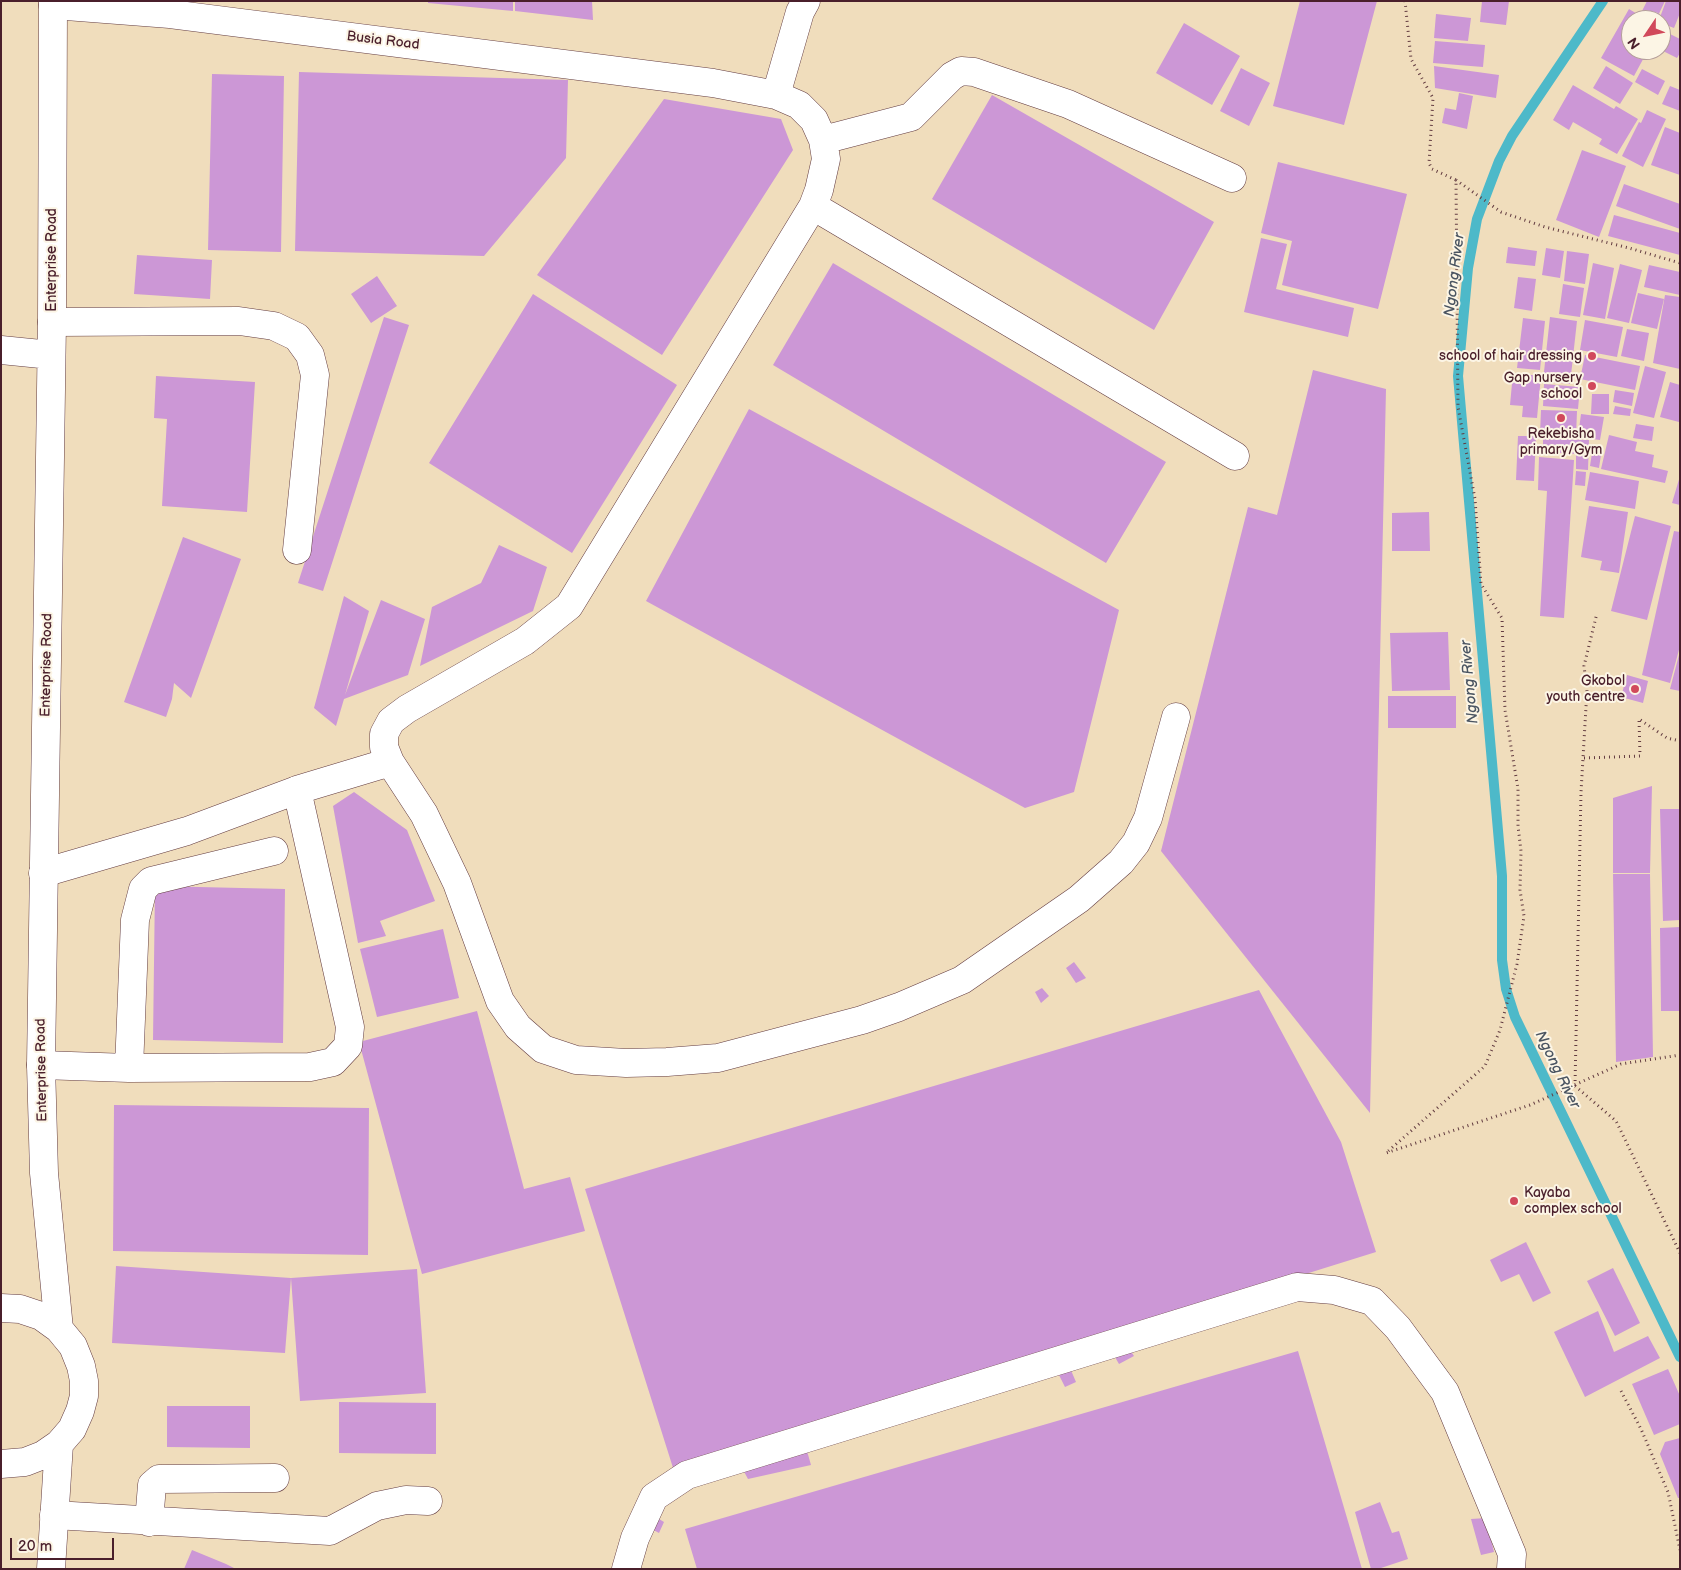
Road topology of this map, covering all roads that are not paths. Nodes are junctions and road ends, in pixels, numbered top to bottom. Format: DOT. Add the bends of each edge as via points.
graph roads {
  1 [pos="806,1"];
  2 [pos="53,3"];
  3 [pos="776,95"];
  4 [pos="823,140"];
  5 [pos="1232,178"];
  6 [pos="813,206"];
  7 [pos="52,322"];
  8 [pos="1,350"];
  9 [pos="51,355"];
  10 [pos="1235,456"];
  11 [pos="297,550"];
  12 [pos="1176,717"];
  13 [pos="390,762"];
  14 [pos="297,790"];
  15 [pos="274,851"];
  16 [pos="43,873"];
  17 [pos="41,1064"];
  18 [pos="129,1068"];
  19 [pos="1,1308"];
  20 [pos="59,1329"];
  21 [pos="59,1444"];
  22 [pos="1,1464"];
  23 [pos="275,1478"];
  24 [pos="428,1501"];
  25 [pos="54,1515"];
  26 [pos="149,1522"];
  27 [pos="50,1569"];
  28 [pos="626,1569"];
  29 [pos="1511,1569"];
  1 -- 3 [label="main road"];
  2 -- 3 [label="main road, Busia Road" via="170,14 712,83"];
  2 -- 7 [label="main road, Enterprise Road"];
  3 -- 4 [label="main road, Busia Road" via="799,105 814,120"];
  4 -- 5 [label="main road" via="911,116 952,76 961,71 974,72 1068,104"];
  4 -- 6 [label="main road" via="826,159"];
  6 -- 10 [label="main road"];
  6 -- 13 [label="main road" via="569,606 525,641 468,672 391,721 384,734 384,747"];
  7 -- 9 [label="main road, Enterprise Road"];
  7 -- 11 [label="main road" via="240,321 274,326 297,337 310,355 315,375"];
  8 -- 9 [label="main road"];
  9 -- 16 [label="main road, Enterprise Road"];
  12 -- 13 [label="main road" via="1148,818 1136,843 1103,880 1024,939 962,980 862,1020 718,1058 667,1062 576,1060 543,1049 518,1027 500,1001 440,844"];
  13 -- 14 [label="main road"];
  14 -- 16 [label="main road" via="187,831"];
  14 -- 18 [label="main road" via="350,1026 348,1046 333,1062 310,1067"];
  15 -- 18 [label="main road" via="151,881 143,889 135,920"];
  16 -- 17 [label="main road, Enterprise Road"];
  17 -- 18 [label="main road"];
  17 -- 20 [label="main road, Enterprise Road" via="44,1173"];
  19 -- 20 [label="main road" via="20,1309 41,1316"];
  20 -- 21 [label="main road" via="73,1346 82,1366 84,1396 72,1429"];
  21 -- 22 [label="main road" via="25,1462"];
  21 -- 25 [label="main road"];
  23 -- 26 [label="main road" via="159,1479 152,1485"];
  24 -- 26 [label="main road" via="406,1500 378,1506 330,1531"];
  25 -- 26 [label="main road"];
  25 -- 27 [label="main road"];
  28 -- 29 [label="main road" via="635,1538 654,1497 687,1475 1297,1287 1334,1290 1372,1301 1398,1328 1445,1392 1512,1554"];
}
